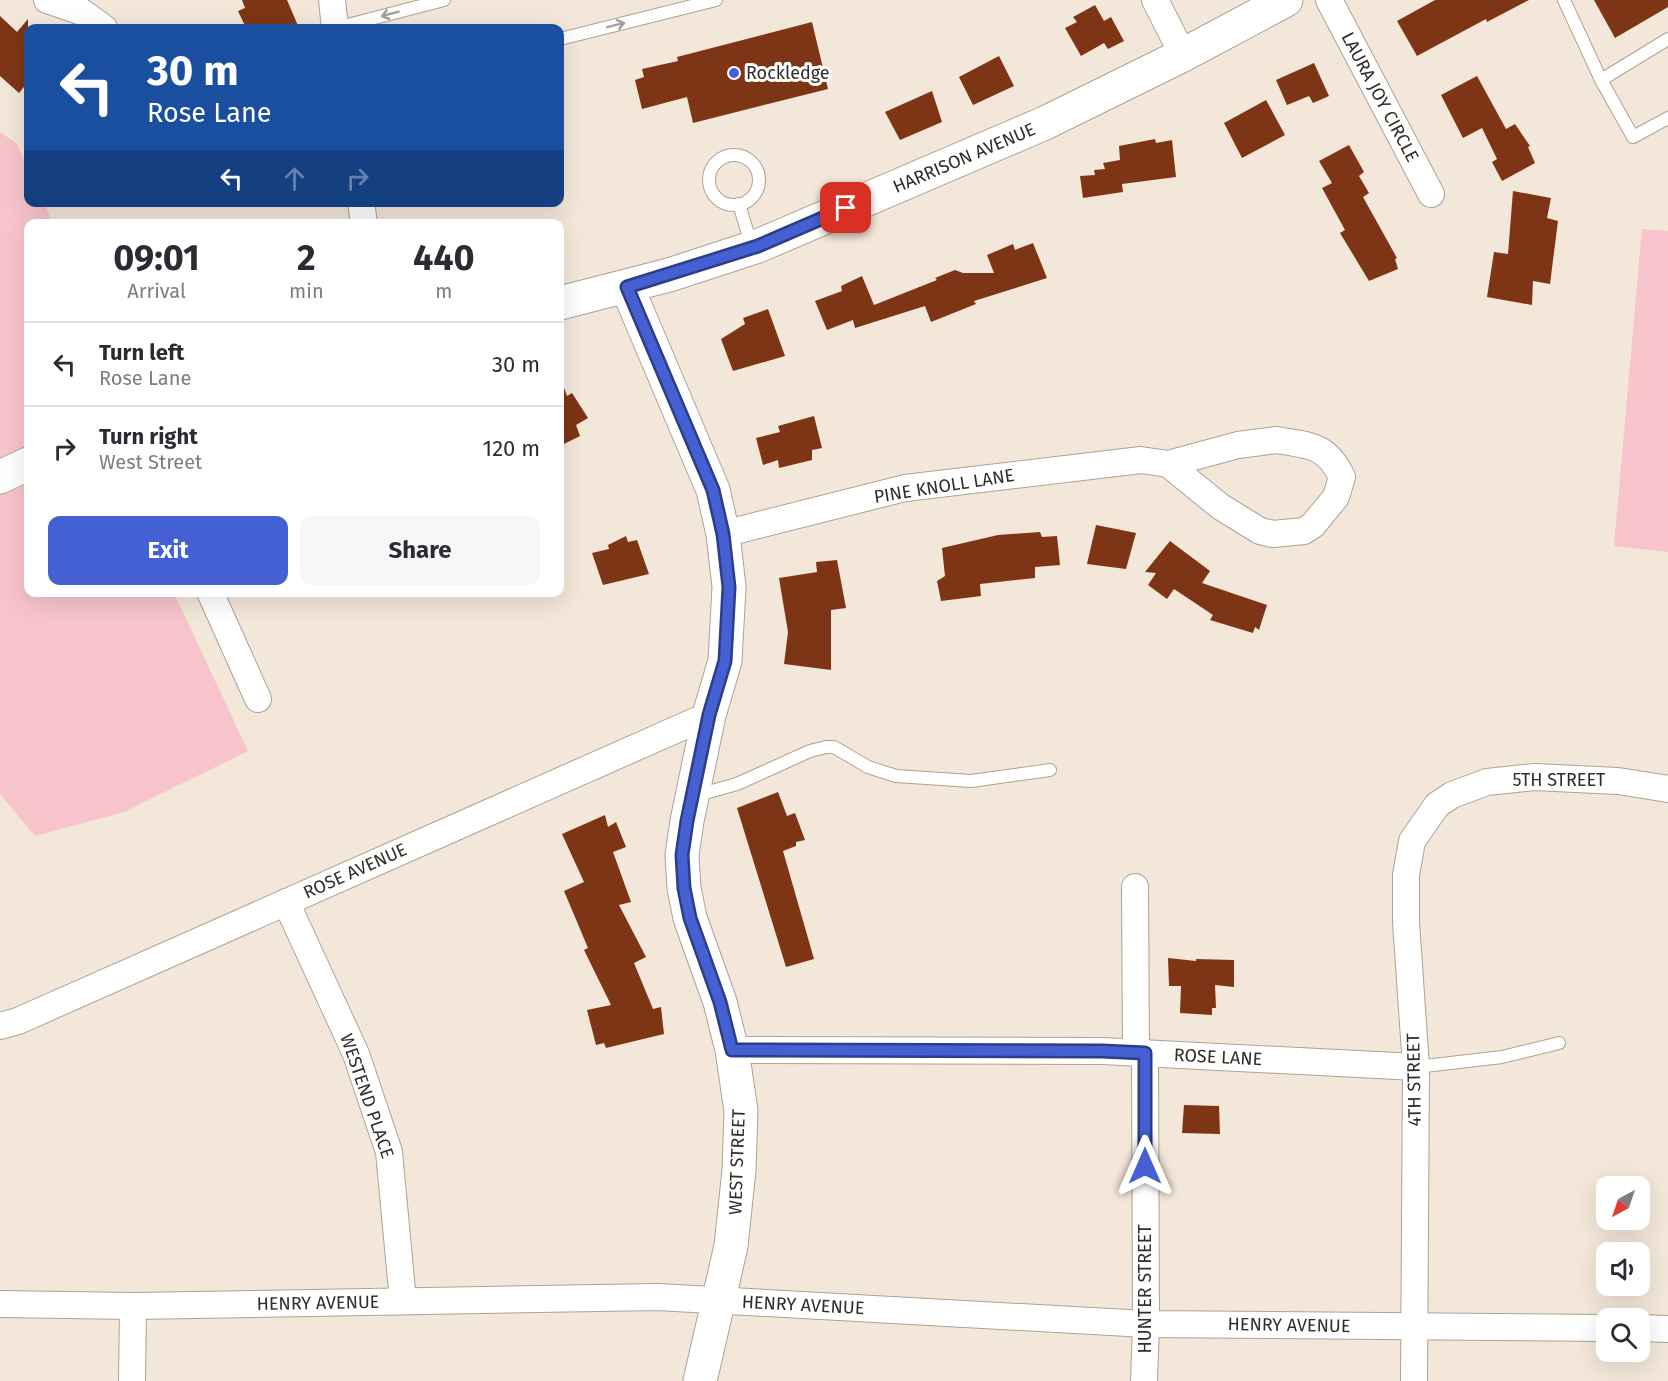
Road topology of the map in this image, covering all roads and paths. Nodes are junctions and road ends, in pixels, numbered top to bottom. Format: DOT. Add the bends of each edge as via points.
graph roads {
  1 [pos="47,0"];
  2 [pos="332,0"];
  3 [pos="444,0"];
  4 [pos="716,0"];
  5 [pos="1155,0"];
  6 [pos="1286,0"];
  7 [pos="1329,0"];
  8 [pos="1564,0"];
  9 [pos="98,24"];
  10 [pos="335,24"];
  11 [pos="351,24"];
  12 [pos="564,38"];
  13 [pos="1668,39"];
  14 [pos="1183,55"];
  15 [pos="1601,80"];
  16 [pos="1668,118"];
  17 [pos="1431,194"];
  18 [pos="740,204"];
  19 [pos="752,248"];
  20 [pos="627,287"];
  21 [pos="564,302"];
  22 [pos="1168,464"];
  23 [pos="24,466"];
  24 [pos="0,477"];
  25 [pos="723,534"];
  26 [pos="212,597"];
  27 [pos="258,699"];
  28 [pos="709,715"];
  29 [pos="1050,770"];
  30 [pos="1668,789"];
  31 [pos="1452,795"];
  32 [pos="693,796"];
  33 [pos="1135,887"];
  34 [pos="286,902"];
  35 [pos="0,1026"];
  36 [pos="1559,1043"];
  37 [pos="732,1050"];
  38 [pos="1140,1053"];
  39 [pos="1416,1067"];
  40 [pos="403,1301"];
  41 [pos="720,1301"];
  42 [pos="0,1304"];
  43 [pos="133,1306"];
  44 [pos="1146,1324"];
  45 [pos="1415,1327"];
  46 [pos="1596,1328"];
  47 [pos="1650,1328"];
  48 [pos="1668,1329"];
  49 [pos="132,1381"];
  50 [pos="700,1381"];
  51 [pos="1144,1381"];
  52 [pos="1414,1381"];
  1 -- 9 [label="street" via="81,12"];
  2 -- 10 [label="street"];
  3 -- 11 [label="lane, one-way"];
  12 -- 4 [label="lane, one-way"];
  5 -- 14 [label="street"];
  6 -- 14 [label="street, HARRISON AVENUE"];
  7 -- 17 [label="street, LAURA JOY CIRCLE"];
  8 -- 15 [label="lane"];
  13 -- 15 [label="lane"];
  14 -- 19 [label="street, HARRISON AVENUE" via="1045,123"];
  15 -- 16 [label="lane" via="1633,137"];
  18 -- 18 [label="lane" via="753,196 759,181 754,165 732,155 717,161 709,184 723,203"];
  18 -- 19 [label="lane"];
  19 -- 20 [label="street, HARRISON AVENUE"];
  20 -- 21 [label="street, HARRISON AVENUE"];
  20 -- 25 [label="street, WEST STREET" via="713,490"];
  22 -- 22 [label="street, PINE KNOLL LANE" via="1221,507 1260,531 1273,534 1304,531 1313,525 1336,497 1342,477 1334,462 1317,447 1277,440 1238,445"];
  22 -- 25 [label="street, PINE KNOLL LANE" via="1141,460 905,488"];
  23 -- 24 [label="street"];
  25 -- 28 [label="street, WEST STREET" via="729,587 725,661"];
  26 -- 27 [label="street"];
  28 -- 32 [label="street, WEST STREET"];
  28 -- 34 [label="street, ROSE AVENUE"];
  29 -- 32 [label="lane" via="971,781 896,776 834,747 826,747 738,783"];
  30 -- 31 [label="street, 5TH STREET" via="1618,781 1534,777 1487,782"];
  31 -- 39 [label="street, 4TH STREET" via="1437,805 1412,841 1407,874 1406,922"];
  32 -- 37 [label="street, WEST STREET" via="682,855 684,888"];
  33 -- 38 [label="street, HUNTER STREET"];
  34 -- 35 [label="street, ROSE AVENUE"];
  34 -- 40 [label="street, WESTEND PLACE" via="356,1054 389,1152"];
  36 -- 39 [label="lane" via="1502,1057"];
  37 -- 38 [label="street, ROSE LANE"];
  37 -- 41 [label="street, WEST STREET" via="741,1111 740,1170"];
  38 -- 39 [label="street, ROSE LANE"];
  38 -- 44 [label="street, HUNTER STREET"];
  39 -- 45 [label="street, 4TH STREET"];
  40 -- 41 [label="street, HENRY AVENUE"];
  40 -- 43 [label="street, HENRY AVENUE"];
  41 -- 44 [label="street, HENRY AVENUE"];
  41 -- 50 [label="street, WEST STREET"];
  42 -- 43 [label="street, HENRY AVENUE"];
  43 -- 49 [label="street"];
  44 -- 45 [label="street, HENRY AVENUE"];
  44 -- 51 [label="street, HUNTER STREET"];
  45 -- 46 [label="street, HENRY AVENUE"];
  45 -- 52 [label="street, 4TH STREET"];
  47 -- 48 [label="street"];
}
